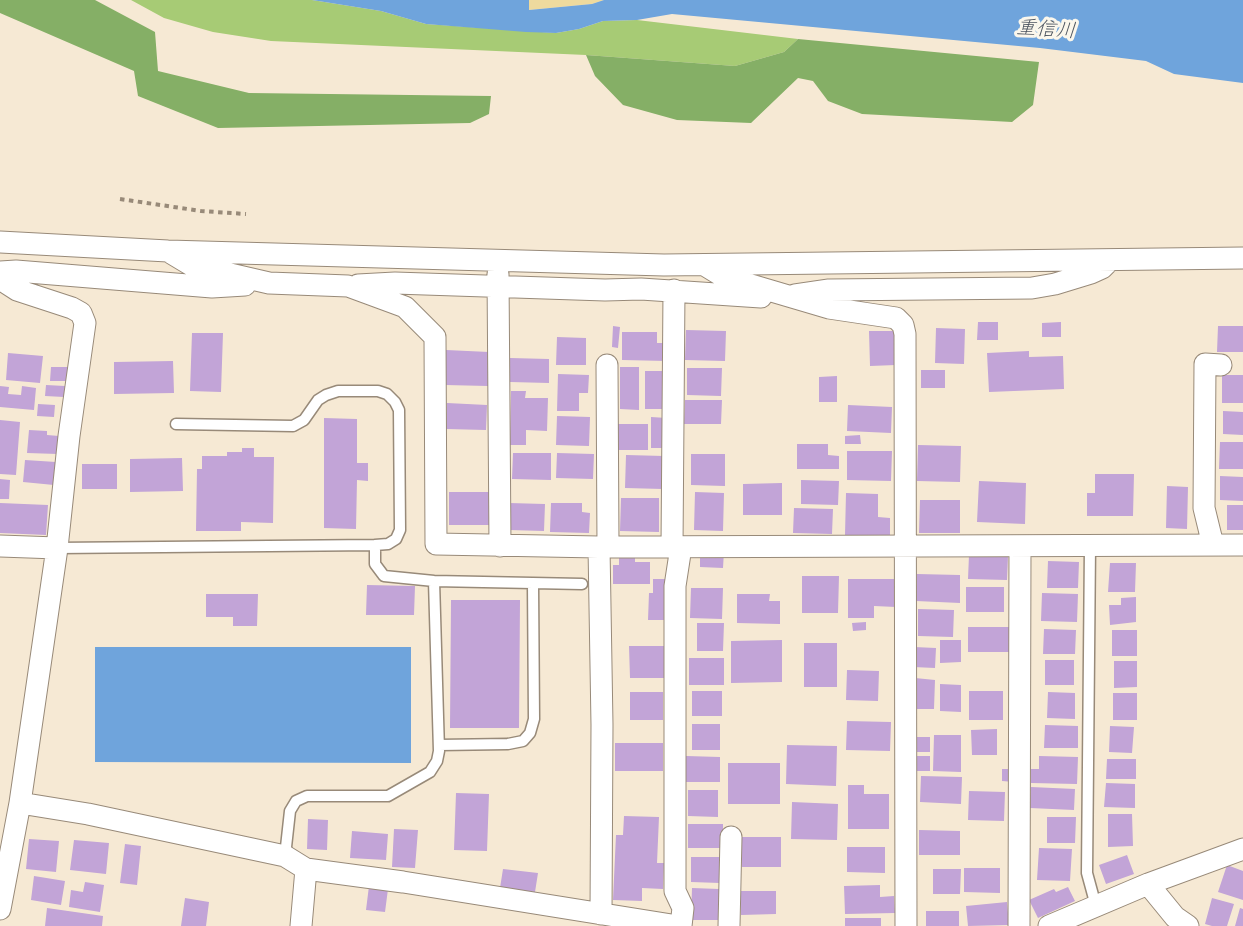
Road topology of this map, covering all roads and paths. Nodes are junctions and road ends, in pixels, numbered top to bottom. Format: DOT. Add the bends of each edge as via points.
graph roads {
  1 [pos="120,199"];
  2 [pos="246,214"];
  3 [pos="0,242"];
  4 [pos="168,251"];
  5 [pos="1243,258"];
  6 [pos="498,260"];
  7 [pos="1109,261"];
  8 [pos="704,265"];
  9 [pos="0,272"];
  10 [pos="0,279"];
  11 [pos="269,283"];
  12 [pos="348,286"];
  13 [pos="498,286"];
  14 [pos="674,290"];
  15 [pos="791,296"];
  16 [pos="1221,364"];
  17 [pos="607,365"];
  18 [pos="176,424"];
  19 [pos="375,545"];
  20 [pos="1213,545"];
  21 [pos="1243,545"];
  22 [pos="0,546"];
  23 [pos="500,546"];
  24 [pos="1020,546"];
  25 [pos="1089,546"];
  26 [pos="604,547"];
  27 [pos="677,547"];
  28 [pos="904,547"];
  29 [pos="57,548"];
  30 [pos="434,580"];
  31 [pos="533,584"];
  32 [pos="582,584"];
  33 [pos="439,745"];
  34 [pos="20,803"];
  35 [pos="731,837"];
  36 [pos="1243,849"];
  37 [pos="285,856"];
  38 [pos="306,869"];
  39 [pos="1148,884"];
  40 [pos="1095,906"];
  41 [pos="0,909"];
  42 [pos="601,914"];
  43 [pos="301,926"];
  44 [pos="680,926"];
  45 [pos="729,926"];
  46 [pos="906,926"];
  47 [pos="1019,926"];
  48 [pos="1049,926"];
  49 [pos="1188,926"];
  1 -- 2 [label="path"];
  3 -- 4 [label="street"];
  4 -- 6 [label="street"];
  4 -- 11 [label="street" via="191,265"];
  5 -- 7 [label="street"];
  6 -- 8 [label="street"];
  6 -- 13 [label="street"];
  7 -- 8 [label="street"];
  7 -- 15 [label="street" via="1090,273 1032,288 829,290"];
  8 -- 15 [label="street" via="724,277"];
  9 -- 11 [label="street" via="212,287"];
  10 -- 29 [label="street" via="18,290 72,308 85,323"];
  11 -- 12 [label="street"];
  12 -- 13 [label="street"];
  12 -- 23 [label="street" via="405,307 435,337 436,544"];
  13 -- 14 [label="street"];
  13 -- 23 [label="street"];
  14 -- 15 [label="street"];
  14 -- 27 [label="street"];
  15 -- 28 [label="street" via="829,308 896,318 903,325"];
  16 -- 20 [label="street" via="1205,364 1204,508"];
  17 -- 26 [label="street"];
  18 -- 19 [label="lane" via="293,426 304,420 326,395 338,391 387,394 399,410 400,530 388,544"];
  19 -- 29 [label="lane"];
  19 -- 30 [label="lane" via="375,564 384,576"];
  20 -- 21 [label="street"];
  20 -- 25 [label="street"];
  22 -- 29 [label="street"];
  23 -- 26 [label="street"];
  24 -- 25 [label="street"];
  24 -- 28 [label="street"];
  24 -- 47 [label="street"];
  25 -- 40 [label="lane" via="1087,873"];
  26 -- 27 [label="street"];
  26 -- 42 [label="street"];
  27 -- 28 [label="street"];
  27 -- 44 [label="street" via="675,891 683,908"];
  28 -- 46 [label="street"];
  29 -- 34 [label="street"];
  30 -- 31 [label="lane"];
  30 -- 33 [label="lane"];
  31 -- 32 [label="lane"];
  31 -- 33 [label="lane" via="534,719 530,733 523,741 508,744"];
  33 -- 37 [label="lane" via="437,761 430,772 388,796 307,796 296,801 290,811"];
  34 -- 37 [label="street"];
  34 -- 41 [label="street"];
  35 -- 45 [label="street"];
  36 -- 39 [label="street"];
  37 -- 38 [label="street"];
  38 -- 42 [label="street"];
  38 -- 43 [label="street"];
  39 -- 40 [label="street"];
  39 -- 49 [label="street"];
  40 -- 48 [label="street"];
  42 -- 44 [label="street"];
}
